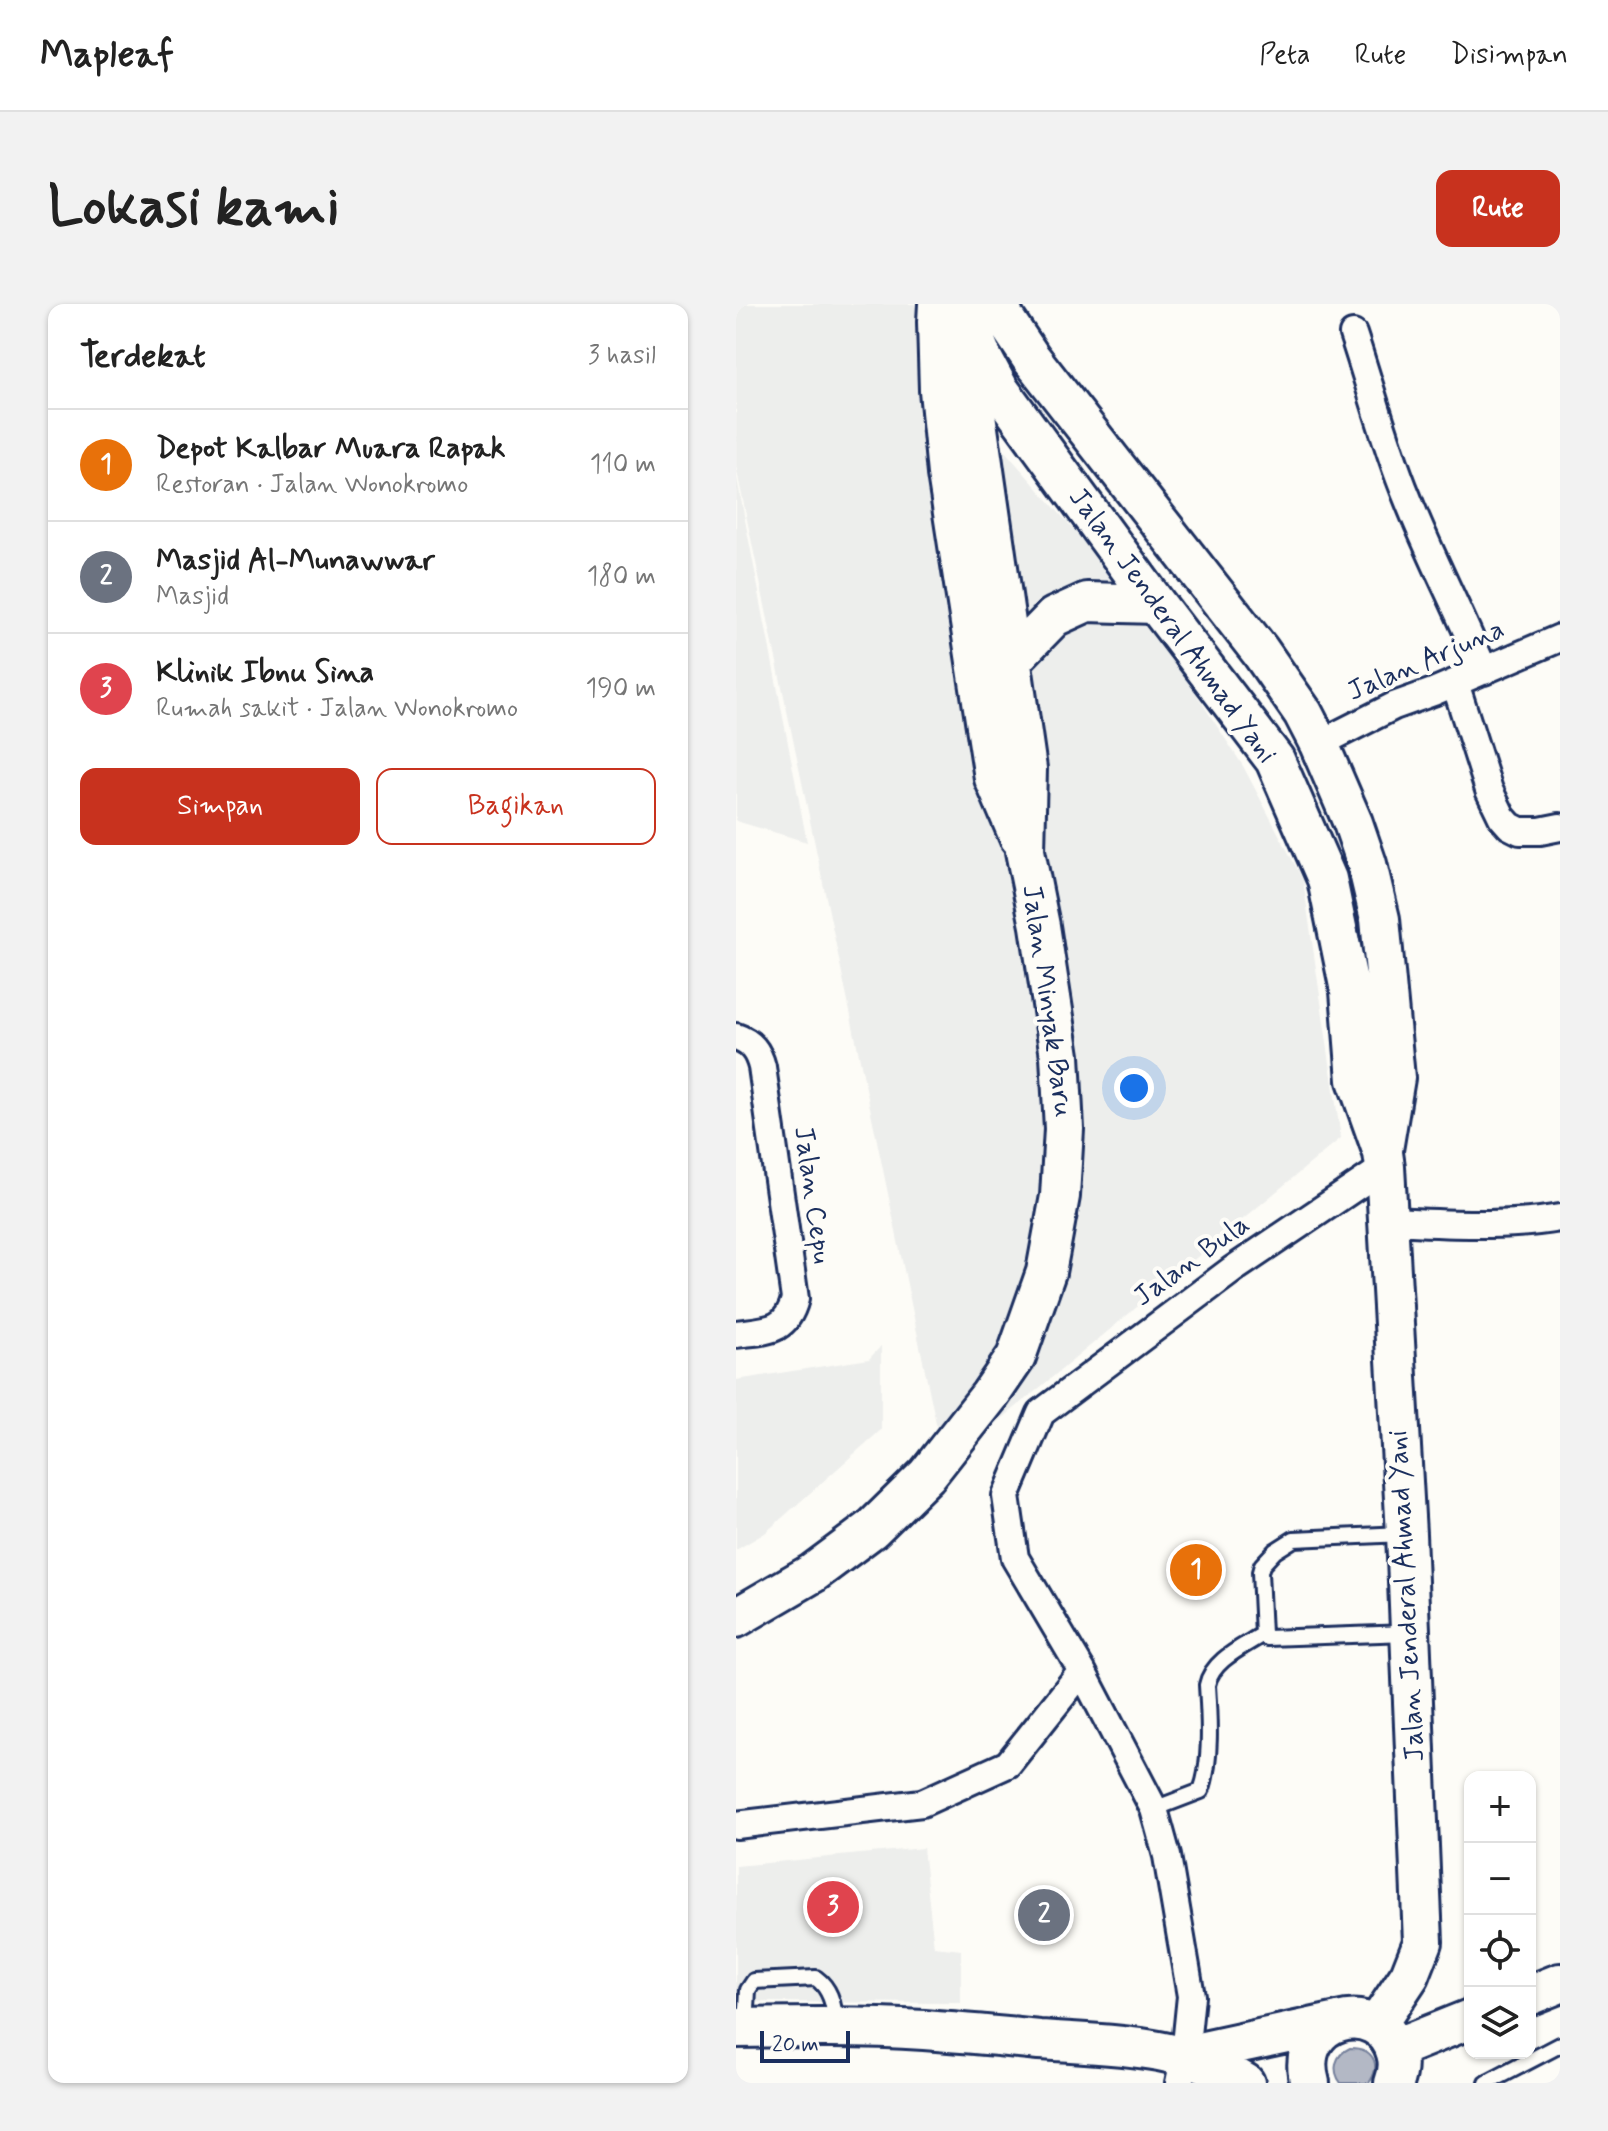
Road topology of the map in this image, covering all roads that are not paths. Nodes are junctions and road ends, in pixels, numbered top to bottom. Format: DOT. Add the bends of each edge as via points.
graph roads {
  1 [pos="938,304"];
  2 [pos="999,304"];
  3 [pos="968,312"];
  4 [pos="1353,334"];
  5 [pos="1156,604"];
  6 [pos="1560,638"];
  7 [pos="1012,660"];
  8 [pos="1484,671"];
  9 [pos="1444,688"];
  10 [pos="1319,744"];
  11 [pos="1560,827"];
  12 [pos="1025,851"];
  13 [pos="736,1037"];
  14 [pos="1384,1160"];
  15 [pos="1560,1218"];
  16 [pos="1388,1221"];
  17 [pos="736,1334"];
  18 [pos="1406,1534"];
  19 [pos="736,1618"];
  20 [pos="1409,1632"];
  21 [pos="1263,1634"];
  22 [pos="1082,1671"];
  23 [pos="1154,1809"];
  24 [pos="736,1825"];
  25 [pos="1560,1983"];
  26 [pos="1536,1993"];
  27 [pos="1464,2021"];
  28 [pos="741,2028"];
  29 [pos="1378,2044"];
  30 [pos="1560,2045"];
  31 [pos="1182,2069"];
  32 [pos="1245,2083"];
  33 [pos="1310,2083"];
  34 [pos="1487,2083"];
  1 -- 12 [label="main road" via="947,474 994,778"];
  2 -- 10 [label="main road, Jalan Jenderal Ahmad Yani" via="1031,358 1260,651"];
  3 -- 5 [label="main road, Jalan Jenderal Ahmad Yani" via="999,389"];
  3 -- 7 [label="main road, Jalan Minyak Baru" via="972,387"];
  4 -- 8 [label="street" via="1405,494"];
  5 -- 7 [label="main road" via="1087,602 1054,617"];
  5 -- 14 [label="main road, Jalan Jenderal Ahmad Yani" via="1275,760 1327,879 1350,991 1357,1080"];
  6 -- 8 [label="street, Jalan Arjuna"];
  7 -- 12 [label="main road, Jalan Minyak Baru" via="1027,769"];
  8 -- 9 [label="street, Jalan Arjuna"];
  9 -- 10 [label="street, Jalan Arjuna" via="1394,706"];
  9 -- 11 [label="street" via="1502,817 1520,831"];
  10 -- 14 [label="main road, Jalan Jenderal Ahmad Yani" via="1353,823 1380,919 1395,1078"];
  12 -- 19 [label="main road, Jalan Minyak Baru" via="1060,1056 1064,1129 1060,1196 1046,1272 1016,1357 927,1475 872,1529 813,1573"];
  13 -- 17 [label="street, Jalan Cepu" via="751,1045 762,1067 795,1299 781,1325"];
  14 -- 16 [label="main road, Jalan Jenderal Ahmad Yani"];
  14 -- 22 [label="street, Jalan Bula" via="1041,1413 1006,1496 1015,1558"];
  15 -- 16 [label="street" via="1503,1225"];
  16 -- 18 [label="main road, Jalan Jenderal Ahmad Yani"];
  18 -- 20 [label="main road, Jalan Jenderal Ahmad Yani"];
  18 -- 21 [label="lane" via="1294,1539 1275,1551 1260,1572"];
  20 -- 21 [label="lane" via="1267,1638"];
  20 -- 29 [label="main road, Jalan Jenderal Ahmad Yani" via="1423,1942"];
  21 -- 23 [label="lane" via="1210,1674 1201,1791"];
  22 -- 23 [label="street"];
  22 -- 24 [label="street" via="1008,1764 922,1803"];
  23 -- 31 [label="street" via="1191,1996"];
  25 -- 26 [label="main road"];
  27 -- 29 [label="main road"];
  28 -- 31 [label="main road" via="938,2031 1139,2048"];
  29 -- 31 [label="main road"];
  29 -- 33 [label="main road" via="1334,2023 1312,2043 1307,2056"];
  30 -- 34 [label="lane"];
  31 -- 32 [label="main road" via="1226,2071"];
}
